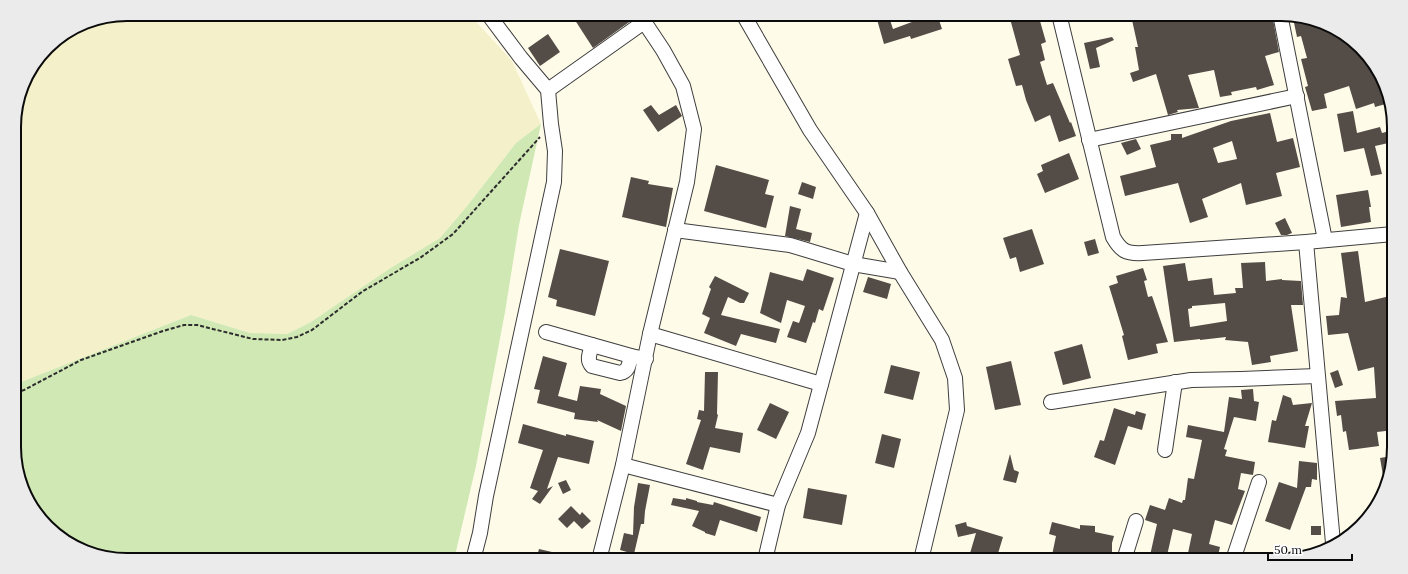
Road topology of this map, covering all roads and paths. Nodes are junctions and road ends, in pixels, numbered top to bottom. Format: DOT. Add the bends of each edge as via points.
graph roads {
  1 [pos="493,21"];
  2 [pos="637,21"];
  3 [pos="643,21"];
  4 [pos="747,21"];
  5 [pos="1061,21"];
  6 [pos="1282,21"];
  7 [pos="548,90"];
  8 [pos="1298,96"];
  9 [pos="551,124"];
  10 [pos="1089,140"];
  11 [pos="867,213"];
  12 [pos="675,230"];
  13 [pos="1387,235"];
  14 [pos="1325,240"];
  15 [pos="1306,242"];
  16 [pos="853,264"];
  17 [pos="900,272"];
  18 [pos="546,332"];
  19 [pos="650,334"];
  20 [pos="592,345"];
  21 [pos="631,356"];
  22 [pos="646,359"];
  23 [pos="1317,376"];
  24 [pos="1175,382"];
  25 [pos="821,384"];
  26 [pos="21,391"];
  27 [pos="1051,402"];
  28 [pos="1164,450"];
  29 [pos="623,465"];
  30 [pos="1259,482"];
  31 [pos="778,505"];
  32 [pos="1136,521"];
  33 [pos="1332,540"];
  34 [pos="475,553"];
  35 [pos="601,553"];
  36 [pos="767,553"];
  37 [pos="923,553"];
  38 [pos="1126,553"];
  39 [pos="1235,553"];
  1 -- 7 [label="street"];
  2 -- 7 [label="street"];
  3 -- 12 [label="street" via="683,86 694,129 687,182"];
  4 -- 11 [label="street" via="810,130"];
  5 -- 10 [label="street"];
  6 -- 8 [label="street"];
  7 -- 9 [label="street"];
  8 -- 10 [label="street"];
  8 -- 14 [label="street"];
  9 -- 26 [label="path" via="453,234 420,258 363,292 312,330 282,340 253,339 197,325 184,325 81,360"];
  9 -- 34 [label="street" via="555,151 554,182"];
  10 -- 15 [label="street" via="1113,237 1119,248 1131,253"];
  11 -- 16 [label="street"];
  11 -- 17 [label="street"];
  12 -- 16 [label="street" via="790,245"];
  12 -- 19 [label="street"];
  13 -- 14 [label="street"];
  14 -- 15 [label="street"];
  15 -- 23 [label="street"];
  16 -- 17 [label="street"];
  16 -- 25 [label="street"];
  17 -- 37 [label="street" via="942,340 955,378 957,410"];
  18 -- 20 [label="street"];
  19 -- 22 [label="street"];
  19 -- 25 [label="street"];
  20 -- 21 [label="street"];
  20 -- 21 [label="street" via="588,359 592,366 624,372"];
  21 -- 22 [label="street"];
  22 -- 29 [label="street"];
  23 -- 24 [label="street"];
  23 -- 33 [label="street"];
  24 -- 27 [label="street"];
  24 -- 28 [label="street"];
  25 -- 31 [label="street" via="808,433"];
  29 -- 31 [label="street"];
  29 -- 35 [label="street"];
  30 -- 39 [label="street"];
  31 -- 36 [label="street"];
  32 -- 38 [label="street"];
}
